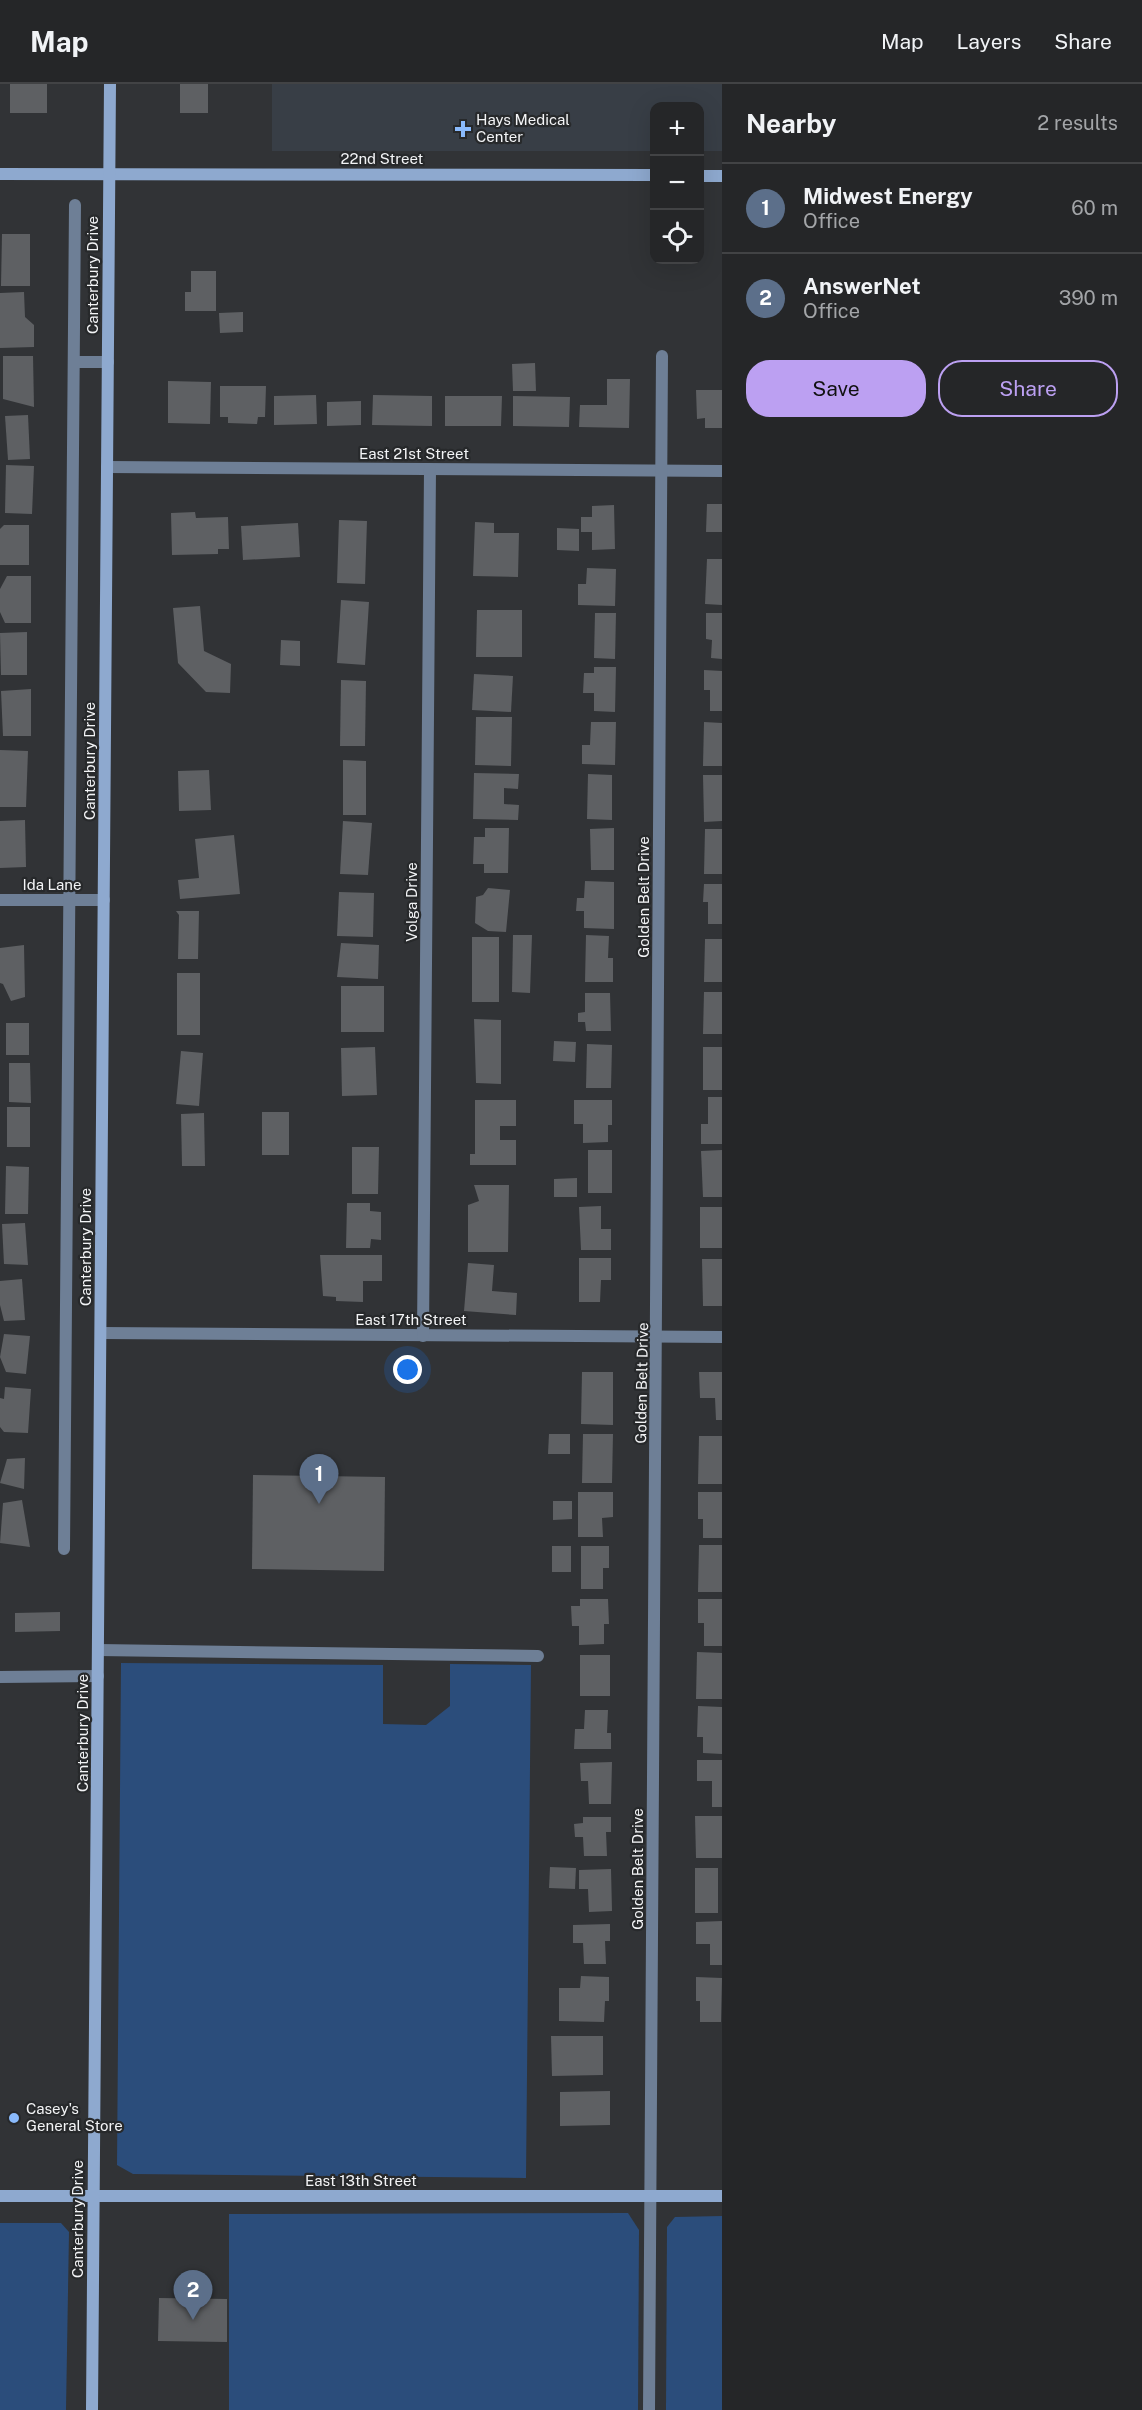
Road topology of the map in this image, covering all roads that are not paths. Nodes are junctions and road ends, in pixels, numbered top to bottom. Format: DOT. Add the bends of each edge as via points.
graph roads {
  1 [pos="110,84"];
  2 [pos="109,173"];
  3 [pos="0,174"];
  4 [pos="650,176"];
  5 [pos="704,176"];
  6 [pos="722,176"];
  7 [pos="75,205"];
  8 [pos="662,356"];
  9 [pos="74,362"];
  10 [pos="108,362"];
  11 [pos="107,467"];
  12 [pos="430,469"];
  13 [pos="660,471"];
  14 [pos="722,471"];
  15 [pos="0,900"];
  16 [pos="69,900"];
  17 [pos="104,900"];
  18 [pos="101,1333"];
  19 [pos="423,1336"];
  20 [pos="657,1337"];
  21 [pos="722,1337"];
  22 [pos="64,1549"];
  23 [pos="98,1650"];
  24 [pos="538,1656"];
  25 [pos="98,1676"];
  26 [pos="0,1677"];
  27 [pos="0,2196"];
  28 [pos="93,2196"];
  29 [pos="650,2196"];
  30 [pos="722,2196"];
  31 [pos="92,2410"];
  32 [pos="649,2410"];
  1 -- 2 [label="main road, Canterbury Drive"];
  2 -- 3 [label="main road, 22nd Street"];
  2 -- 4 [label="main road, 22nd Street"];
  2 -- 10 [label="main road, Canterbury Drive"];
  5 -- 6 [label="main road"];
  7 -- 9 [label="street"];
  8 -- 13 [label="street, Golden Belt Drive"];
  9 -- 10 [label="street"];
  9 -- 16 [label="street"];
  10 -- 11 [label="main road, Canterbury Drive"];
  11 -- 12 [label="street, East 21st Street"];
  11 -- 17 [label="main road, Canterbury Drive"];
  12 -- 13 [label="street, East 21st Street"];
  12 -- 19 [label="street, Volga Drive"];
  13 -- 14 [label="street, East 21st Street"];
  13 -- 20 [label="street, Golden Belt Drive"];
  15 -- 16 [label="street, Ida Lane"];
  16 -- 17 [label="street, Ida Lane"];
  16 -- 22 [label="street"];
  17 -- 18 [label="main road, Canterbury Drive"];
  18 -- 19 [label="street, East 17th Street"];
  18 -- 23 [label="main road, Canterbury Drive"];
  19 -- 20 [label="street, East 17th Street"];
  20 -- 21 [label="street, East 17th Street"];
  20 -- 29 [label="street, Golden Belt Drive"];
  23 -- 24 [label="street"];
  23 -- 25 [label="main road, Canterbury Drive"];
  25 -- 26 [label="street"];
  25 -- 28 [label="main road, Canterbury Drive"];
  27 -- 28 [label="main road, East 13th Street"];
  28 -- 29 [label="main road, East 13th Street"];
  28 -- 31 [label="main road, Canterbury Drive"];
  29 -- 30 [label="main road, East 13th Street"];
  29 -- 32 [label="street, Golden Belt Drive"];
}
